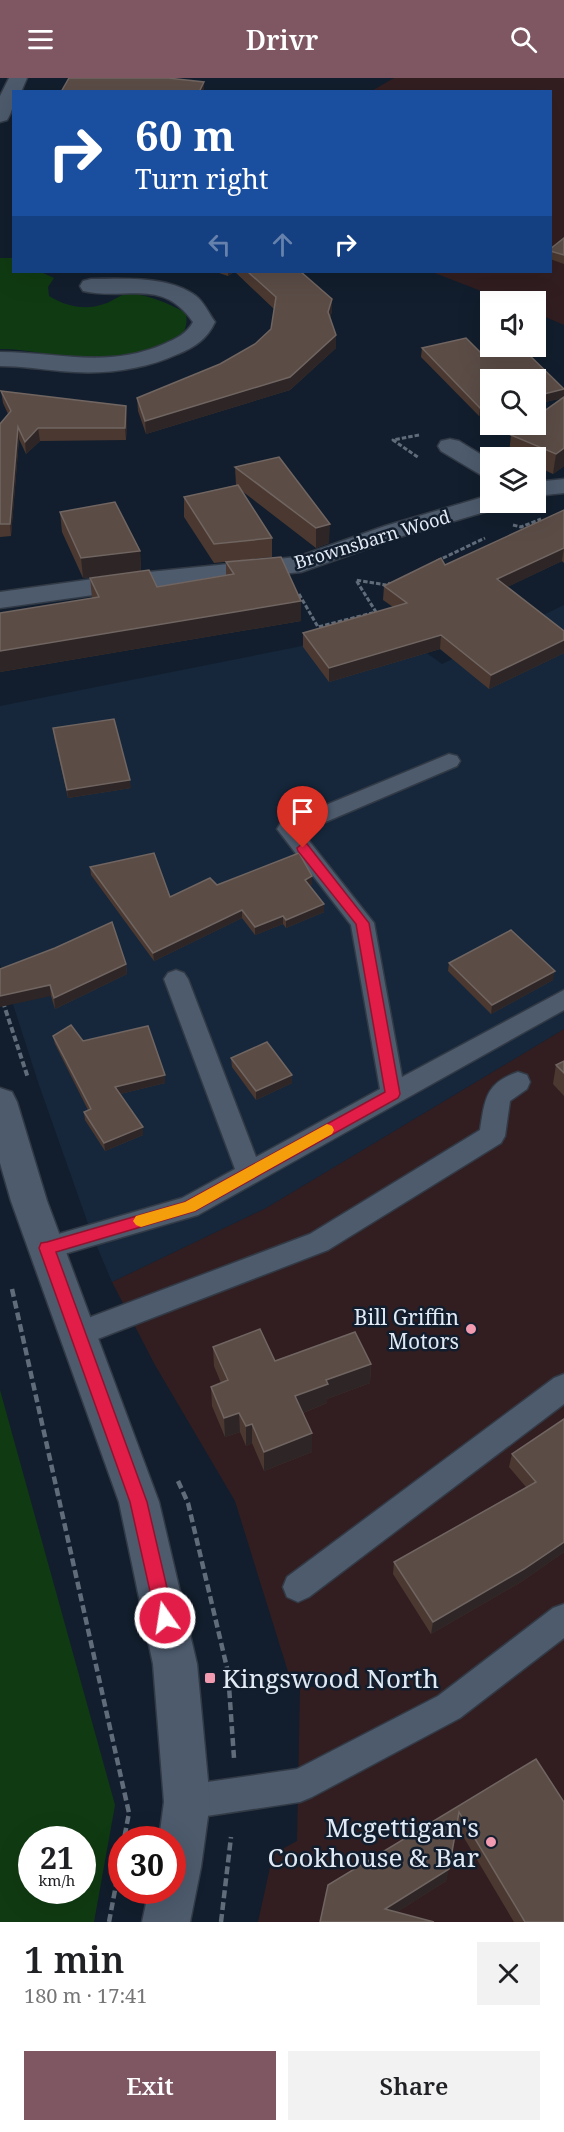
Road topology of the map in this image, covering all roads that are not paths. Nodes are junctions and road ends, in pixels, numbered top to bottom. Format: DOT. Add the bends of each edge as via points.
graph roads {
  1 [pos="12,91"];
  2 [pos="0,116"];
  3 [pos="91,286"];
  4 [pos="0,359"];
  5 [pos="450,446"];
  6 [pos="480,464"];
  7 [pos="564,486"];
  8 [pos="546,488"];
  9 [pos="480,506"];
  10 [pos="0,600"];
  11 [pos="448,760"];
  12 [pos="176,979"];
  13 [pos="564,999"];
  14 [pos="518,1082"];
  15 [pos="393,1094"];
  16 [pos="0,1102"];
  17 [pos="249,1173"];
  18 [pos="47,1248"];
  19 [pos="77,1335"];
  20 [pos="564,1387"];
  21 [pos="298,1587"];
  22 [pos="564,1619"];
  23 [pos="187,1802"];
  24 [pos="166,1922"];
  1 -- 2 [label="street"];
  3 -- 4 [label="street" via="139,286 172,294 188,301 204,322 199,333 182,344 133,362 103,366"];
  5 -- 6 [label="street"];
  7 -- 8 [label="street"];
  9 -- 10 [label="street, Brownsbarn Wood" via="302,564"];
  11 -- 15 [label="lane" via="288,829 363,923"];
  12 -- 17 [label="lane"];
  13 -- 15 [label="lane"];
  14 -- 19 [label="lane" via="498,1096 492,1136 319,1242"];
  15 -- 17 [label="lane"];
  16 -- 18 [label="street"];
  17 -- 18 [label="lane" via="189,1207"];
  18 -- 19 [label="street"];
  19 -- 23 [label="street" via="139,1502 176,1664"];
  20 -- 21 [label="lane"];
  22 -- 23 [label="lane" via="449,1707 300,1785"];
  23 -- 24 [label="street"];
}
